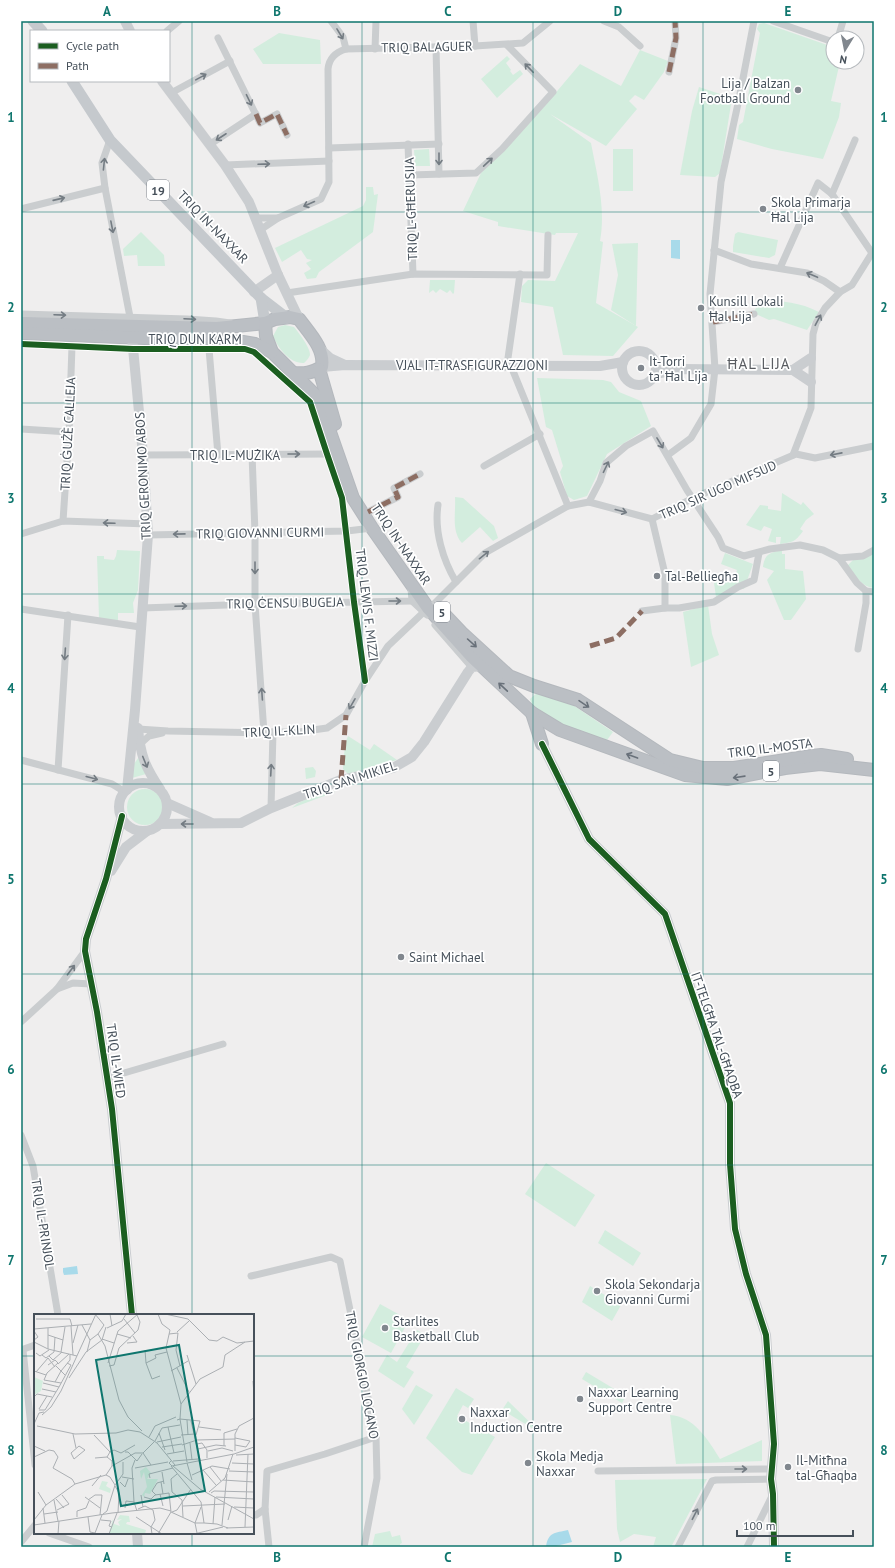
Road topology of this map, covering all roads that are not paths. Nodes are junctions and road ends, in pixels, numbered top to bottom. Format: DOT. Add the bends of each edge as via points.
graph roads {
  1 [pos="33,21"];
  2 [pos="124,21"];
  3 [pos="179,21"];
  4 [pos="331,21"];
  5 [pos="376,21"];
  6 [pos="473,21"];
  7 [pos="550,21"];
  8 [pos="604,21"];
  9 [pos="675,21"];
  10 [pos="754,21"];
  11 [pos="773,21"];
  12 [pos="41,30"];
  13 [pos="129,30"];
  14 [pos="168,30"];
  15 [pos="218,38"];
  16 [pos="825,39"];
  17 [pos="507,45"];
  18 [pos="475,46"];
  19 [pos="640,46"];
  20 [pos="436,47"];
  21 [pos="346,49"];
  22 [pos="375,49"];
  23 [pos="230,61"];
  24 [pos="668,72"];
  25 [pos="73,82"];
  26 [pos="163,82"];
  27 [pos="172,93"];
  28 [pos="256,114"];
  29 [pos="287,135"];
  30 [pos="110,140"];
  31 [pos="855,140"];
  32 [pos="408,144"];
  33 [pos="439,144"];
  34 [pos="209,145"];
  35 [pos="329,148"];
  36 [pos="329,161"];
  37 [pos="224,165"];
  38 [pos="439,174"];
  39 [pos="410,175"];
  40 [pos="105,188"];
  41 [pos="832,194"];
  42 [pos="21,209"];
  43 [pos="256,218"];
  44 [pos="278,218"];
  45 [pos="260,230"];
  46 [pos="548,235"];
  47 [pos="714,250"];
  48 [pos="873,253"];
  49 [pos="780,268"];
  50 [pos="413,274"];
  51 [pos="520,274"];
  52 [pos="278,275"];
  53 [pos="840,292"];
  54 [pos="287,293"];
  55 [pos="258,295"];
  56 [pos="21,314"];
  57 [pos="754,314"];
  58 [pos="130,317"];
  59 [pos="293,318"];
  60 [pos="713,322"];
  61 [pos="21,323"];
  62 [pos="265,323"];
  63 [pos="239,325"];
  64 [pos="21,333"];
  65 [pos="240,341"];
  66 [pos="133,343"];
  67 [pos="21,344"];
  68 [pos="72,346"];
  69 [pos="320,349"];
  70 [pos="209,350"];
  71 [pos="272,352"];
  72 [pos="811,358"];
  73 [pos="655,361"];
  74 [pos="623,362"];
  75 [pos="345,365"];
  76 [pos="509,365"];
  77 [pos="600,366"];
  78 [pos="320,368"];
  79 [pos="682,369"];
  80 [pos="715,369"];
  81 [pos="793,370"];
  82 [pos="293,373"];
  83 [pos="623,373"];
  84 [pos="655,374"];
  85 [pos="811,382"];
  86 [pos="323,412"];
  87 [pos="21,429"];
  88 [pos="70,432"];
  89 [pos="540,434"];
  90 [pos="874,446"];
  91 [pos="252,454"];
  92 [pos="327,454"];
  93 [pos="143,455"];
  94 [pos="218,455"];
  95 [pos="668,455"];
  96 [pos="794,455"];
  97 [pos="484,466"];
  98 [pos="420,474"];
  99 [pos="693,498"];
  100 [pos="589,502"];
  101 [pos="438,505"];
  102 [pos="568,506"];
  103 [pos="368,512"];
  104 [pos="652,519"];
  105 [pos="63,521"];
  106 [pos="372,528"];
  107 [pos="148,529"];
  108 [pos="347,531"];
  109 [pos="255,533"];
  110 [pos="21,534"];
  111 [pos="874,550"];
  112 [pos="759,553"];
  113 [pos="839,558"];
  114 [pos="456,582"];
  115 [pos="411,585"];
  116 [pos="866,591"];
  117 [pos="874,592"];
  118 [pos="412,601"];
  119 [pos="354,602"];
  120 [pos="255,604"];
  121 [pos="142,608"];
  122 [pos="428,608"];
  123 [pos="665,608"];
  124 [pos="21,609"];
  125 [pos="642,611"];
  126 [pos="68,615"];
  127 [pos="140,627"];
  128 [pos="858,649"];
  129 [pos="469,664"];
  130 [pos="365,682"];
  131 [pos="534,686"];
  132 [pos="135,710"];
  133 [pos="528,710"];
  134 [pos="619,728"];
  135 [pos="138,729"];
  136 [pos="560,730"];
  137 [pos="168,731"];
  138 [pos="273,732"];
  139 [pos="264,733"];
  140 [pos="139,744"];
  141 [pos="542,744"];
  142 [pos="613,749"];
  143 [pos="21,760"];
  144 [pos="874,762"];
  145 [pos="669,765"];
  146 [pos="58,770"];
  147 [pos="874,770"];
  148 [pos="126,791"];
  149 [pos="161,791"];
  150 [pos="167,803"];
  151 [pos="271,808"];
  152 [pos="122,816"];
  153 [pos="160,824"];
  154 [pos="214,824"];
  155 [pos="147,831"];
  156 [pos="106,879"];
  157 [pos="85,951"];
  158 [pos="91,984"];
  159 [pos="57,989"];
  160 [pos="21,1022"];
  161 [pos="223,1044"];
  162 [pos="107,1078"];
  163 [pos="21,1135"];
  164 [pos="251,1276"];
  165 [pos="58,1314"];
  166 [pos="131,1314"];
  167 [pos="34,1345"];
  168 [pos="22,1350"];
  169 [pos="376,1437"];
  170 [pos="34,1456"];
  171 [pos="598,1471"];
  172 [pos="771,1474"];
  173 [pos="773,1494"];
  174 [pos="265,1509"];
  175 [pos="254,1515"];
  176 [pos="34,1526"];
  177 [pos="52,1534"];
  178 [pos="138,1534"];
  179 [pos="21,1542"];
  180 [pos="89,1547"];
  181 [pos="138,1547"];
  182 [pos="269,1547"];
  183 [pos="364,1547"];
  184 [pos="678,1547"];
  185 [pos="747,1547"];
  186 [pos="774,1547"];
  1 -- 12 [label="main road"];
  2 -- 13 [label="street"];
  3 -- 14 [label="street"];
  4 -- 21 [label="street, one-way" via="343,37"];
  5 -- 22 [label="street"];
  6 -- 18 [label="street"];
  7 -- 17 [label="street, TRIQ BALAGUER" via="523,43"];
  8 -- 19 [label="street" via="619,27"];
  9 -- 24 [label="street" via="676,38"];
  10 -- 47 [label="street" via="721,182"];
  11 -- 16 [label="street"];
  15 -- 23 [label="street"];
  17 -- 18 [label="street, TRIQ BALAGUER"];
  38 -- 17 [label="street, one-way" via="476,173 502,149 553,92"];
  18 -- 20 [label="street, TRIQ BALAGUER"];
  20 -- 22 [label="street, TRIQ BALAGUER"];
  20 -- 33 [label="street"];
  21 -- 22 [label="street, TRIQ BALAGUER"];
  21 -- 35 [label="street" via="335,54 329,64"];
  27 -- 23 [label="street, one-way"];
  23 -- 28 [label="street, one-way"];
  25 -- 30 [label="main road, TRIQ IN-NAXXAR / 19"];
  26 -- 27 [label="street"];
  27 -- 34 [label="street"];
  28 -- 29 [label="street" via="260,123 277,114"];
  28 -- 34 [label="street, one-way"];
  40 -- 30 [label="street, one-way" via="102,163"];
  30 -- 55 [label="main road, TRIQ IN-NAXXAR / 19"];
  31 -- 41 [label="street"];
  32 -- 33 [label="street"];
  32 -- 35 [label="street"];
  32 -- 39 [label="street, TRIQ L-GĦERUSIJA"];
  33 -- 38 [label="street, one-way"];
  34 -- 37 [label="street"];
  35 -- 36 [label="street"];
  37 -- 36 [label="street, one-way"];
  36 -- 44 [label="street, one-way" via="329,182 321,199"];
  37 -- 43 [label="street" via="249,202"];
  38 -- 39 [label="street"];
  39 -- 50 [label="street, TRIQ L-GĦERUSIJA"];
  42 -- 40 [label="street, one-way"];
  40 -- 58 [label="street, one-way"];
  41 -- 48 [label="street"];
  41 -- 49 [label="street" via="818,183"];
  43 -- 44 [label="street"];
  43 -- 45 [label="street"];
  44 -- 45 [label="street"];
  45 -- 52 [label="street"];
  46 -- 51 [label="street" via="547,275"];
  47 -- 49 [label="street" via="751,264"];
  47 -- 60 [label="street" via="710,294"];
  48 -- 53 [label="street" via="852,285"];
  53 -- 49 [label="street, one-way" via="807,273"];
  50 -- 51 [label="street"];
  50 -- 54 [label="street"];
  51 -- 76 [label="street"];
  52 -- 54 [label="street"];
  52 -- 55 [label="street"];
  72 -- 53 [label="street, one-way" via="812,334 816,323 825,308"];
  54 -- 59 [label="street"];
  55 -- 59 [label="main road, TRIQ IN-NAXXAR"];
  55 -- 62 [label="main road, TRIQ IN-NAXXAR"];
  56 -- 58 [label="street, TRIQ DUN KARM, one-way"];
  57 -- 60 [label="street"];
  58 -- 63 [label="street, TRIQ DUN KARM, one-way" via="216,321"];
  59 -- 62 [label="highway" via="275,319"];
  59 -- 69 [label="highway, TRIQ IN-NAXXAR / 5"];
  60 -- 80 [label="street"];
  61 -- 63 [label="highway, TRIQ DUN KARM" via="218,328"];
  62 -- 63 [label="highway, TRIQ DUN KARM"];
  62 -- 71 [label="highway, TRIQ IN-NAXXAR / 5" via="266,336"];
  64 -- 66 [label="highway, TRIQ DUN KARM"];
  65 -- 66 [label="highway, TRIQ DUN KARM"];
  65 -- 71 [label="highway, TRIQ DUN KARM" via="255,344"];
  65 -- 86 [label="highway" via="257,349 313,398"];
  66 -- 68 [label="street, TRIQ DUN KARM"];
  66 -- 70 [label="street, TRIQ DUN KARM"];
  66 -- 93 [label="street, TRIQ GERONIMO ABOS"];
  67 -- 68 [label="street, TRIQ DUN KARM"];
  68 -- 88 [label="street, TRIQ ĠUŻÈ CALLEJA"];
  69 -- 75 [label="street, VJAL IT-TRASFIGURAZZJONI" via="330,358"];
  69 -- 78 [label="highway, TRIQ IN-NAXXAR / 5" via="323,360"];
  70 -- 92 [label="street, TRIQ DUN KARM" via="245,349 254,352 310,402"];
  70 -- 94 [label="street"];
  71 -- 82 [label="highway, TRIQ IN-NAXXAR / 5"];
  72 -- 81 [label="street"];
  72 -- 85 [label="street"];
  73 -- 74 [label="street, VJAL IT-TRASFIGURAZZJONI" via="648,353 640,351 631,353"];
  73 -- 79 [label="street, VJAL IT-TRASFIGURAZZJONI"];
  73 -- 84 [label="street"];
  74 -- 77 [label="street, VJAL IT-TRASFIGURAZZJONI"];
  74 -- 83 [label="street"];
  75 -- 76 [label="street, VJAL IT-TRASFIGURAZZJONI"];
  75 -- 78 [label="street, VJAL IT-TRASFIGURAZZJONI"];
  76 -- 77 [label="street, VJAL IT-TRASFIGURAZZJONI"];
  76 -- 89 [label="street"];
  77 -- 83 [label="street, VJAL IT-TRASFIGURAZZJONI"];
  78 -- 82 [label="highway" via="307,374"];
  78 -- 103 [label="highway, TRIQ IN-NAXXAR / 5" via="349,465"];
  79 -- 80 [label="street, VJAL IT-TRASFIGURAZZJONI"];
  79 -- 84 [label="street, VJAL IT-TRASFIGURAZZJONI"];
  80 -- 81 [label="street, VJAL IT-TRASFIGURAZZJONI"];
  80 -- 95 [label="street" via="710,404 692,438"];
  81 -- 85 [label="street"];
  82 -- 86 [label="highway, TRIQ IN-NAXXAR / 5" via="315,395"];
  83 -- 84 [label="street, VJAL IT-TRASFIGURAZZJONI" via="629,382 640,385 650,381"];
  85 -- 96 [label="street" via="811,408"];
  86 -- 106 [label="highway, TRIQ IN-NAXXAR / 5" via="353,498"];
  87 -- 88 [label="street"];
  88 -- 105 [label="street, TRIQ ĠUŻÈ CALLEJA"];
  89 -- 97 [label="street"];
  89 -- 102 [label="street"];
  90 -- 96 [label="street, one-way" via="815,458"];
  91 -- 92 [label="street, TRIQ IL-MUŻIKA, one-way"];
  91 -- 94 [label="street, TRIQ IL-MUŻIKA"];
  91 -- 109 [label="street"];
  92 -- 108 [label="street, TRIQ DUN KARM" via="342,498"];
  93 -- 94 [label="street, TRIQ IL-MUŻIKA"];
  93 -- 107 [label="street, TRIQ GERONIMO ABOS"];
  95 -- 99 [label="street"];
  100 -- 95 [label="street, one-way" via="600,482 606,463 626,446 653,431"];
  96 -- 99 [label="street, TRIQ SIR UGO MIFSUD"];
  98 -- 103 [label="street" via="394,488 398,497"];
  99 -- 104 [label="street, TRIQ SIR UGO MIFSUD"];
  99 -- 112 [label="street" via="723,548 744,556"];
  100 -- 102 [label="street, TRIQ SIR UGO MIFSUD"];
  100 -- 104 [label="street, TRIQ SIR UGO MIFSUD, one-way"];
  101 -- 114 [label="street" via="440,544 447,568"];
  114 -- 102 [label="street, TRIQ SIR UGO MIFSUD, one-way" via="485,553"];
  103 -- 122 [label="highway, TRIQ IN-NAXXAR / 5"];
  104 -- 123 [label="street" via="665,574"];
  107 -- 105 [label="street, TRIQ GIOVANNI CURMI, one-way"];
  105 -- 110 [label="street, TRIQ GIOVANNI CURMI"];
  106 -- 108 [label="street, TRIQ GIOVANNI CURMI"];
  106 -- 115 [label="highway, TRIQ IN-NAXXAR / 5"];
  109 -- 107 [label="street, TRIQ GIOVANNI CURMI, one-way"];
  107 -- 121 [label="street, TRIQ GERONIMO ABOS"];
  108 -- 109 [label="street, TRIQ GIOVANNI CURMI"];
  108 -- 119 [label="street, TRIQ LEWIS F. MIZZI"];
  109 -- 120 [label="street, one-way"];
  111 -- 113 [label="street" via="863,556"];
  112 -- 113 [label="street" via="800,545 823,550"];
  112 -- 123 [label="street" via="754,580 714,602"];
  113 -- 116 [label="street" via="856,583"];
  114 -- 122 [label="street, TRIQ SIR UGO MIFSUD"];
  115 -- 118 [label="street"];
  115 -- 122 [label="highway, TRIQ IN-NAXXAR / 5"];
  116 -- 117 [label="street"];
  116 -- 128 [label="street"];
  119 -- 118 [label="street, TRIQ ĊENSU BUGEJA, one-way"];
  118 -- 122 [label="street, TRIQ IN-NAXXAR"];
  119 -- 120 [label="street, TRIQ ĊENSU BUGEJA"];
  119 -- 130 [label="street, TRIQ LEWIS F. MIZZI"];
  121 -- 120 [label="street, TRIQ ĊENSU BUGEJA, one-way"];
  139 -- 120 [label="street, one-way"];
  121 -- 127 [label="street, TRIQ GERONIMO ABOS"];
  122 -- 129 [label="highway, TRIQ IN-NAXXAR / 5"];
  122 -- 130 [label="street, TRIQ IL-KLIN" via="388,646"];
  122 -- 131 [label="highway, TRIQ IN-NAXXAR / 5, one-way" via="463,634 509,676"];
  123 -- 125 [label="street"];
  124 -- 126 [label="street"];
  126 -- 127 [label="street"];
  126 -- 146 [label="street, one-way"];
  127 -- 132 [label="street, TRIQ GERONIMO ABOS"];
  133 -- 129 [label="highway, TRIQ IN-NAXXAR / 5, one-way" via="482,666"];
  129 -- 151 [label="street, TRIQ SAN MIKIEL" via="424,742 412,757 393,768 341,780"];
  130 -- 138 [label="street, TRIQ IL-KLIN, one-way" via="346,715 327,728"];
  131 -- 133 [label="highway" via="527,687 522,697"];
  131 -- 134 [label="highway, TRIQ IN-NAXXAR / 5, one-way" via="578,700"];
  132 -- 135 [label="street, TRIQ GERONIMO ABOS"];
  132 -- 148 [label="street, TRIQ GERONIMO ABOS"];
  133 -- 136 [label="highway, TRIQ IN-NAXXAR / 5"];
  133 -- 141 [label="highway"];
  134 -- 142 [label="highway" via="622,741"];
  134 -- 145 [label="highway, TRIQ IN-NAXXAR / 5"];
  135 -- 137 [label="street, TRIQ IL-KLIN"];
  135 -- 140 [label="street, TRIQ GERONIMO ABOS"];
  136 -- 141 [label="highway" via="546,735"];
  136 -- 142 [label="highway, TRIQ IN-NAXXAR / 5"];
  137 -- 139 [label="street, TRIQ IL-KLIN"];
  137 -- 140 [label="street, TRIQ IL-KLIN" via="149,736"];
  138 -- 139 [label="street, TRIQ IL-KLIN"];
  151 -- 138 [label="street, one-way"];
  140 -- 149 [label="street, TRIQ GERONIMO ABOS, one-way" via="150,774"];
  141 -- 172 [label="street, IT-TELGĦA TAL-GĦAQBA" via="589,839 665,914 730,1103 734,1229 766,1335 774,1444"];
  145 -- 142 [label="highway, TRIQ IN-NAXXAR / 5, one-way"];
  143 -- 146 [label="street"];
  144 -- 145 [label="highway, TRIQ IL-MOSTA / 5" via="821,755 734,768"];
  147 -- 145 [label="highway, TRIQ IL-MOSTA / 5, one-way" via="820,764 727,779 685,775"];
  146 -- 148 [label="street, one-way" via="112,784"];
  148 -- 149 [label="street" via="140,783 155,786"];
  148 -- 152 [label="street" via="119,806"];
  149 -- 150 [label="street"];
  150 -- 153 [label="street" via="166,814"];
  150 -- 154 [label="street, TRIQ SAN MIKIEL"];
  151 -- 154 [label="street, TRIQ SAN MIKIEL" via="241,823"];
  152 -- 155 [label="street" via="133,829"];
  152 -- 156 [label="street, TRIQ IL-WIED"];
  154 -- 153 [label="street, TRIQ SAN MIKIEL, one-way"];
  153 -- 155 [label="street"];
  155 -- 156 [label="street, TRIQ IL-WIED" via="126,847"];
  156 -- 157 [label="street, TRIQ IL-WIED" via="86,939"];
  157 -- 158 [label="street, TRIQ IL-WIED"];
  159 -- 157 [label="street, one-way"];
  158 -- 159 [label="street" via="73,983"];
  158 -- 162 [label="street, TRIQ IL-WIED"];
  159 -- 160 [label="street"];
  161 -- 162 [label="street"];
  162 -- 166 [label="street, TRIQ IL-WIED"];
  163 -- 165 [label="street, TRIQ IL-PRINJOL" via="33,1166"];
  164 -- 169 [label="street, TRIQ GIORGIO LOCANO" via="331,1257 340,1261"];
  167 -- 168 [label="street"];
  168 -- 170 [label="street"];
  169 -- 174 [label="street" via="267,1471"];
  169 -- 183 [label="street, TRIQ GIORGIO LOCANO" via="377,1478"];
  171 -- 172 [label="street, one-way" via="710,1469"];
  172 -- 173 [label="street, IT-TELGĦA TAL-GĦAQBA"];
  184 -- 172 [label="street, one-way" via="712,1481"];
  173 -- 185 [label="street"];
  173 -- 186 [label="street, IT-TELGĦA TAL-GĦAQBA"];
  174 -- 175 [label="street"];
  174 -- 182 [label="street"];
  176 -- 179 [label="street"];
  177 -- 180 [label="street"];
  178 -- 181 [label="street"];
}
